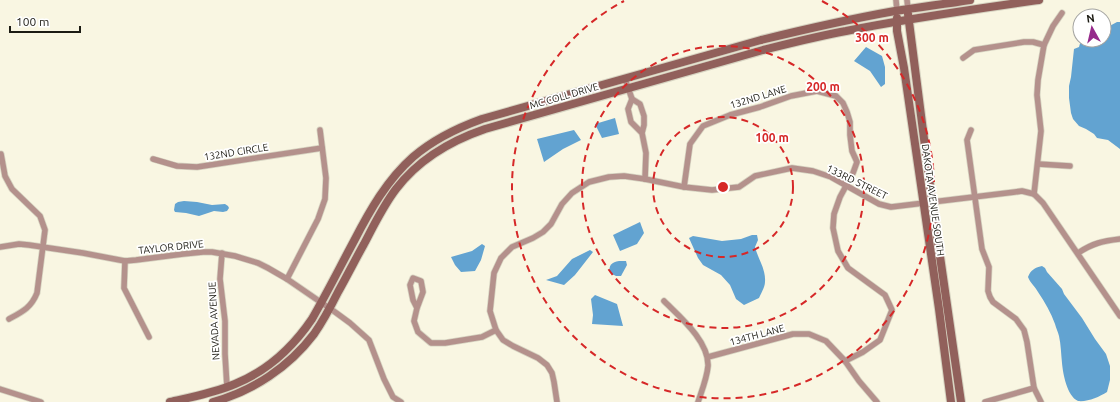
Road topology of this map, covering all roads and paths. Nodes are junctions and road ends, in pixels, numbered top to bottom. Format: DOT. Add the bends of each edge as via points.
graph roads {
  1 [pos="896,0"];
  2 [pos="907,0"];
  3 [pos="970,0"];
  4 [pos="1039,0"];
  5 [pos="908,9"];
  6 [pos="897,11"];
  7 [pos="1062,12"];
  8 [pos="909,20"];
  9 [pos="897,22"];
  10 [pos="1044,45"];
  11 [pos="963,58"];
  12 [pos="625,79"];
  13 [pos="628,88"];
  14 [pos="632,99"];
  15 [pos="320,130"];
  16 [pos="971,130"];
  17 [pos="642,133"];
  18 [pos="322,148"];
  19 [pos="1,154"];
  20 [pos="153,159"];
  21 [pos="1038,164"];
  22 [pos="1070,166"];
  23 [pos="645,179"];
  24 [pos="846,186"];
  25 [pos="684,187"];
  26 [pos="1034,194"];
  27 [pos="974,196"];
  28 [pos="932,202"];
  29 [pos="923,203"];
  30 [pos="1120,239"];
  31 [pos="0,247"];
  32 [pos="44,247"];
  33 [pos="222,253"];
  34 [pos="1078,253"];
  35 [pos="125,261"];
  36 [pos="287,279"];
  37 [pos="664,301"];
  38 [pos="321,303"];
  39 [pos="330,308"];
  40 [pos="417,308"];
  41 [pos="1120,315"];
  42 [pos="9,319"];
  43 [pos="496,330"];
  44 [pos="149,337"];
  45 [pos="708,357"];
  46 [pos="845,361"];
  47 [pos="227,387"];
  48 [pos="1034,388"];
  49 [pos="0,389"];
  50 [pos="229,400"];
  51 [pos="41,402"];
  52 [pos="170,402"];
  53 [pos="213,402"];
  54 [pos="401,402"];
  55 [pos="556,402"];
  56 [pos="698,402"];
  57 [pos="877,402"];
  58 [pos="951,402"];
  59 [pos="961,402"];
  60 [pos="985,402"];
  61 [pos="1041,402"];
  1 -- 6 [label="street, DAKOTA AVENUE SOUTH"];
  2 -- 5 [label="street, DAKOTA AVENUE SOUTH"];
  3 -- 5 [label="main road, MC COLL DRIVE"];
  4 -- 8 [label="main road, MC COLL DRIVE"];
  5 -- 6 [label="main road, MC COLL DRIVE"];
  5 -- 8 [label="main road, DAKOTA AVENUE SOUTH"];
  6 -- 9 [label="main road, DAKOTA AVENUE SOUTH"];
  6 -- 12 [label="main road, MC COLL DRIVE" via="803,30"];
  7 -- 10 [label="street"];
  8 -- 9 [label="main road, MC COLL DRIVE"];
  8 -- 28 [label="main road, DAKOTA AVENUE SOUTH"];
  9 -- 13 [label="main road, MC COLL DRIVE" via="763,50"];
  9 -- 29 [label="main road, DAKOTA AVENUE SOUTH"];
  10 -- 11 [label="street" via="1024,42 974,50"];
  10 -- 21 [label="street" via="1037,88 1041,131"];
  12 -- 13 [label="street"];
  12 -- 38 [label="main road, MC COLL DRIVE" via="482,119 451,132 424,149 390,180 377,199"];
  13 -- 14 [label="street"];
  13 -- 39 [label="main road, MC COLL DRIVE" via="485,129 455,141 429,157 408,175 391,196"];
  14 -- 17 [label="street" via="640,104 644,116"];
  14 -- 17 [label="street" via="628,108 631,122"];
  15 -- 18 [label="street"];
  16 -- 27 [label="street" via="967,140"];
  17 -- 23 [label="street" via="646,153"];
  18 -- 20 [label="street, 132ND CIRCLE" via="197,168 177,166"];
  18 -- 36 [label="street" via="326,178 325,199 318,219"];
  19 -- 32 [label="street" via="5,176 12,189 40,216 46,230"];
  21 -- 22 [label="street"];
  21 -- 26 [label="street"];
  23 -- 25 [label="street, 133RD STREET"];
  23 -- 43 [label="street, 133RD STREET" via="608,176 589,182 572,193 543,232 512,246 501,258 494,273 490,311"];
  24 -- 25 [label="street, 133RD STREET" via="813,171 792,168 755,176 738,187 712,190"];
  24 -- 25 [label="street, 132ND LANE" via="856,162 852,150 850,122 843,103 836,96 817,91 791,96 703,126 690,144"];
  24 -- 29 [label="street, 133RD STREET" via="879,204 891,207"];
  24 -- 46 [label="street, 132ND LANE" via="834,214 833,228 838,251 848,268 885,295 892,310 880,340"];
  26 -- 27 [label="street, 133RD STREET" via="1022,191"];
  26 -- 34 [label="street"];
  27 -- 28 [label="street, 133RD STREET"];
  27 -- 48 [label="street" via="982,249 989,267 988,291 993,302 1016,319 1024,330"];
  28 -- 29 [label="street, 133RD STREET"];
  28 -- 59 [label="main road, DAKOTA AVENUE SOUTH"];
  29 -- 58 [label="main road, DAKOTA AVENUE SOUTH"];
  30 -- 34 [label="street" via="1100,242"];
  31 -- 32 [label="street, TAYLOR DRIVE" via="19,244"];
  32 -- 35 [label="street, TAYLOR DRIVE"];
  32 -- 42 [label="street" via="35,299 24,312"];
  33 -- 35 [label="street, TAYLOR DRIVE" via="203,252"];
  33 -- 36 [label="street, TAYLOR DRIVE" via="258,263"];
  33 -- 47 [label="street, NEVADA AVENUE" via="220,279 226,336"];
  34 -- 41 [label="street"];
  35 -- 44 [label="street" via="124,288"];
  36 -- 38 [label="street, TAYLOR DRIVE"];
  37 -- 45 [label="street" via="692,330"];
  38 -- 39 [label="street, TAYLOR DRIVE"];
  38 -- 47 [label="main road, MC COLL DRIVE" via="312,319 277,358 250,377"];
  39 -- 50 [label="main road, MC COLL DRIVE" via="311,338 284,365"];
  39 -- 54 [label="street, TAYLOR DRIVE" via="369,340 393,397"];
  40 -- 43 [label="street" via="414,321 418,332 431,343 482,337"];
  43 -- 55 [label="street" via="504,340 547,365 552,373"];
  45 -- 46 [label="street, 134TH LANE" via="793,334 809,334 826,341"];
  45 -- 56 [label="street" via="706,378"];
  46 -- 57 [label="street, 134TH LANE"];
  47 -- 52 [label="main road, MC COLL DRIVE"];
  48 -- 60 [label="street"];
  48 -- 61 [label="street"];
  49 -- 51 [label="street"];
  50 -- 53 [label="main road, MC COLL DRIVE"];
}
